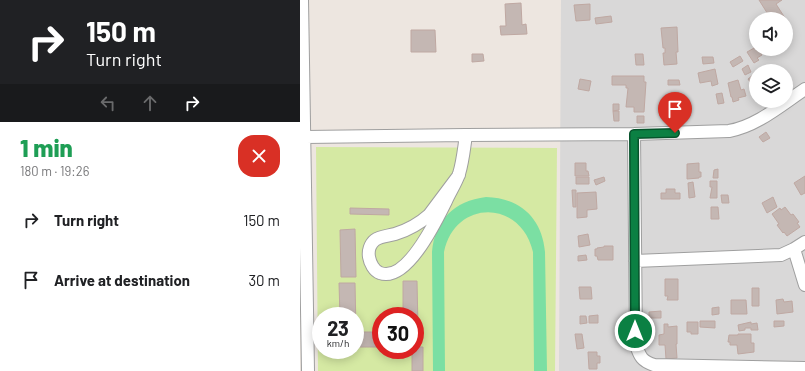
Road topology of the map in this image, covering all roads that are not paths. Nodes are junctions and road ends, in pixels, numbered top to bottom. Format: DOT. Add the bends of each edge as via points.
graph roads {
  1 [pos="302,5"];
  2 [pos="805,89"];
  3 [pos="634,134"];
  4 [pos="466,135"];
  5 [pos="305,137"];
  6 [pos="459,174"];
  7 [pos="805,242"];
  8 [pos="794,249"];
  9 [pos="635,261"];
  10 [pos="805,285"];
  11 [pos="304,306"];
  12 [pos="805,368"];
  13 [pos="308,371"];
  1 -- 5 [label="street"];
  2 -- 3 [label="street" via="755,122 739,129"];
  3 -- 4 [label="street"];
  3 -- 9 [label="street"];
  4 -- 5 [label="street"];
  4 -- 6 [label="street"];
  5 -- 11 [label="street"];
  6 -- 6 [label="street" via="426,240 417,252 397,270 389,274 377,272 369,257 373,241 406,230 424,220"];
  7 -- 8 [label="street"];
  8 -- 9 [label="street" via="781,255"];
  8 -- 10 [label="street"];
  9 -- 12 [label="street" via="636,345 644,361 654,365"];
  11 -- 13 [label="street"];
}
